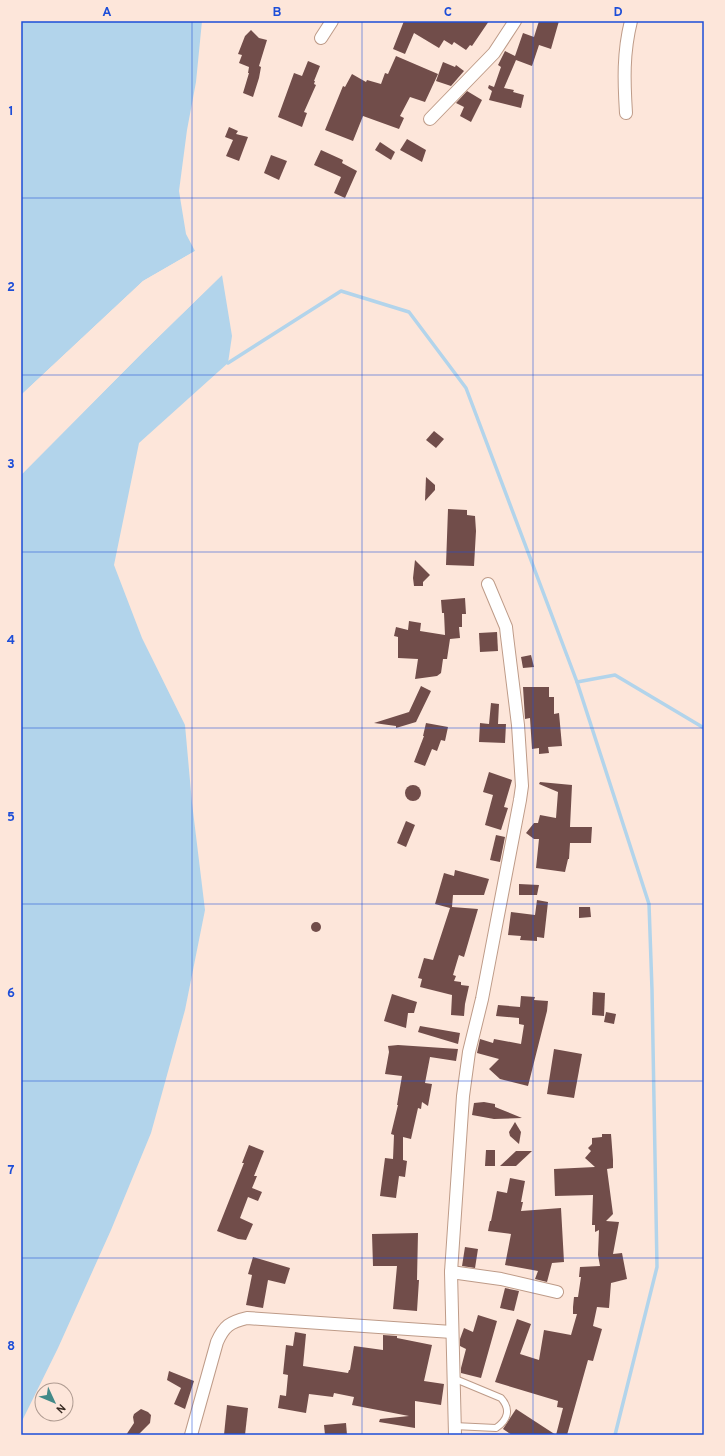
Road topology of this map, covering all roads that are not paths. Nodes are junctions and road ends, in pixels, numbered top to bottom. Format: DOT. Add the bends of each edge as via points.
graph roads {
  1 [pos="332,21"];
  2 [pos="515,21"];
  3 [pos="631,21"];
  4 [pos="321,38"];
  5 [pos="626,113"];
  6 [pos="430,119"];
  7 [pos="488,584"];
  8 [pos="451,1272"];
  9 [pos="556,1292"];
  10 [pos="452,1332"];
  11 [pos="453,1378"];
  12 [pos="455,1430"];
  13 [pos="191,1435"];
  1 -- 4 [label="street"];
  2 -- 6 [label="street" via="494,53"];
  3 -- 5 [label="street" via="626,40 624,72"];
  7 -- 8 [label="street" via="508,636 522,786 462,1096"];
  8 -- 9 [label="street" via="501,1279"];
  8 -- 10 [label="street"];
  10 -- 11 [label="street"];
  10 -- 13 [label="street" via="248,1318 237,1320 222,1331 217,1342"];
  11 -- 12 [label="street"];
  11 -- 12 [label="lane" via="501,1398 508,1409 506,1418 496,1428"];
}
